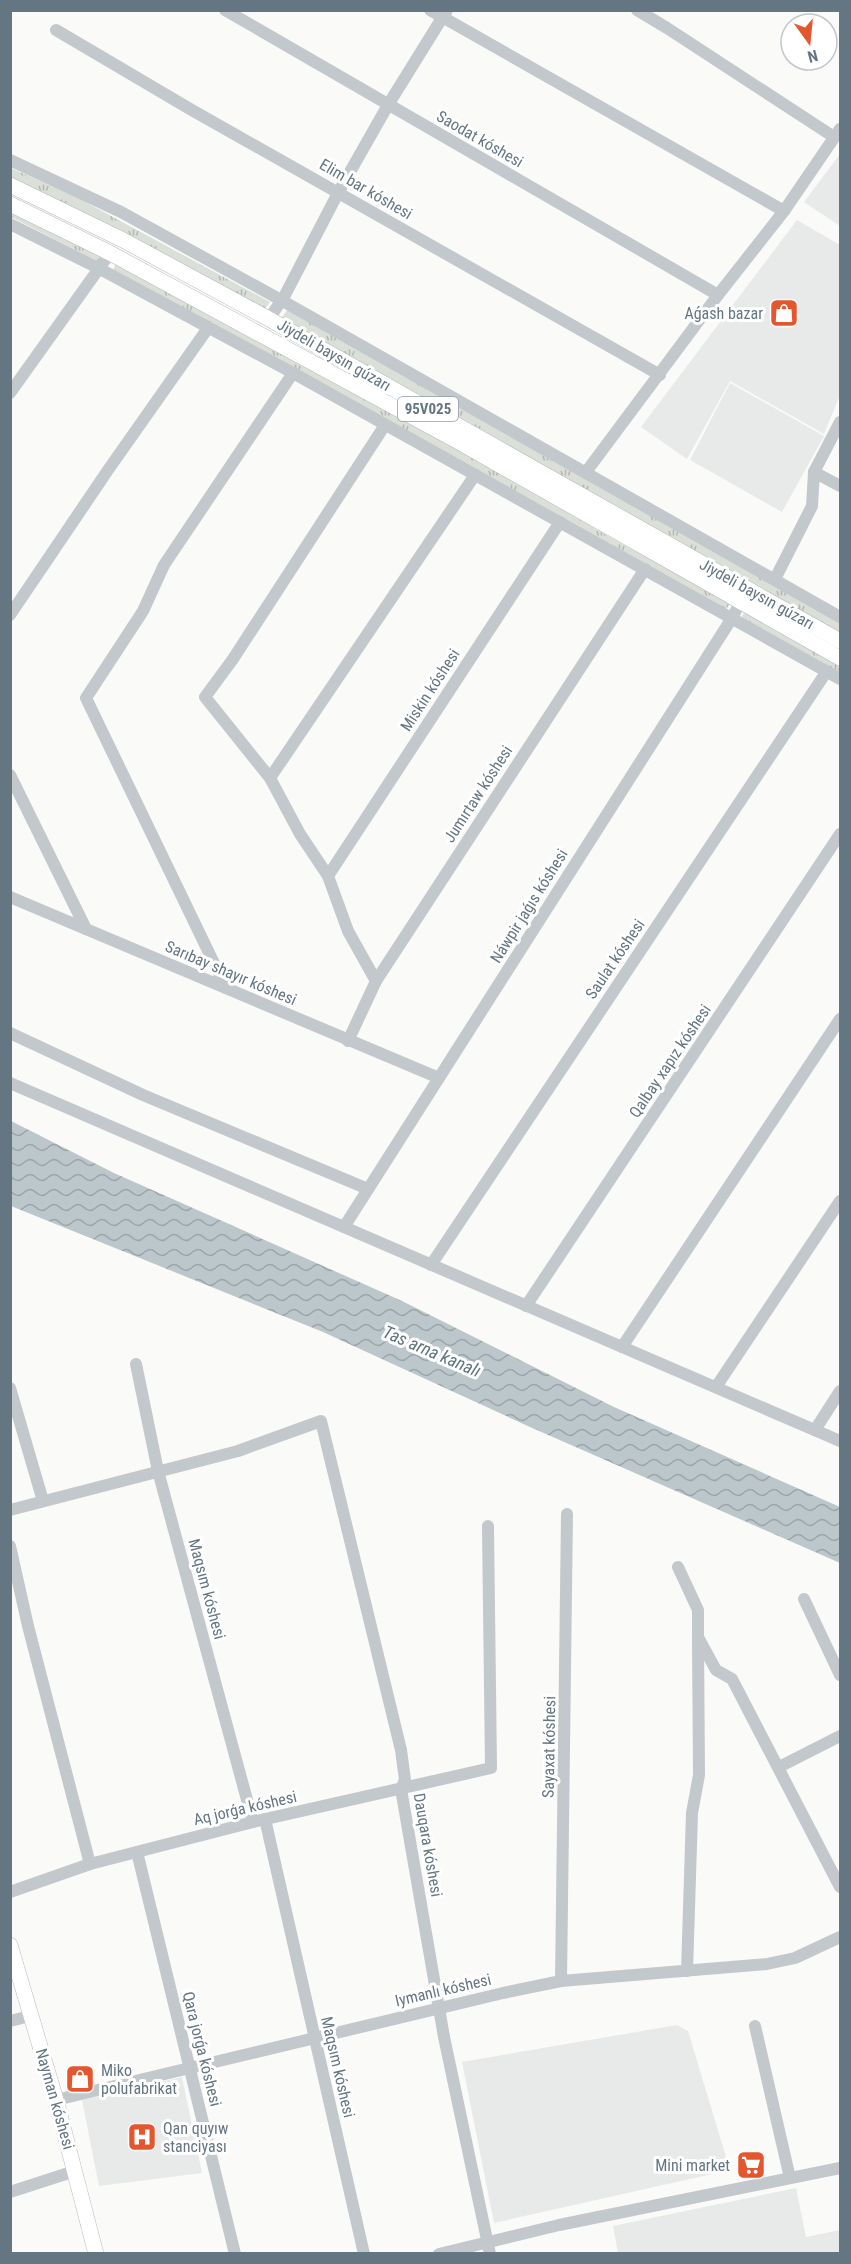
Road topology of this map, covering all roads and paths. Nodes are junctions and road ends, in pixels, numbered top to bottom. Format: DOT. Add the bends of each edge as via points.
graph roads {
  1 [pos="225,10"];
  2 [pos="430,10"];
  3 [pos="637,10"];
  4 [pos="445,14"];
  5 [pos="56,30"];
  6 [pos="388,105"];
  7 [pos="837,133"];
  8 [pos="10,160"];
  9 [pos="10,185"];
  10 [pos="338,193"];
  11 [pos="10,204"];
  12 [pos="784,211"];
  13 [pos="10,224"];
  14 [pos="110,253"];
  15 [pos="100,269"];
  16 [pos="718,295"];
  17 [pos="281,300"];
  18 [pos="269,319"];
  19 [pos="208,328"];
  20 [pos="293,373"];
  21 [pos="660,375"];
  22 [pos="11,393"];
  23 [pos="840,422"];
  24 [pos="385,425"];
  25 [pos="586,472"];
  26 [pos="814,472"];
  27 [pos="475,476"];
  28 [pos="840,486"];
  29 [pos="560,522"];
  30 [pos="645,569"];
  31 [pos="775,579"];
  32 [pos="741,601"];
  33 [pos="10,615"];
  34 [pos="840,617"];
  35 [pos="732,618"];
  36 [pos="840,641"];
  37 [pos="840,658"];
  38 [pos="827,672"];
  39 [pos="840,679"];
  40 [pos="10,775"];
  41 [pos="270,778"];
  42 [pos="840,834"];
  43 [pos="328,876"];
  44 [pos="10,897"];
  45 [pos="86,929"];
  46 [pos="376,981"];
  47 [pos="226,988"];
  48 [pos="840,1019"];
  49 [pos="10,1032"];
  50 [pos="348,1041"];
  51 [pos="439,1078"];
  52 [pos="10,1083"];
  53 [pos="368,1190"];
  54 [pos="840,1201"];
  55 [pos="344,1227"];
  56 [pos="431,1265"];
  57 [pos="526,1306"];
  58 [pos="622,1347"];
  59 [pos="135,1364"];
  60 [pos="716,1387"];
  61 [pos="10,1388"];
  62 [pos="840,1391"];
  63 [pos="815,1430"];
  64 [pos="840,1441"];
  65 [pos="158,1471"];
  66 [pos="43,1501"];
  67 [pos="10,1510"];
  68 [pos="567,1514"];
  69 [pos="488,1526"];
  70 [pos="10,1546"];
  71 [pos="678,1567"];
  72 [pos="804,1599"];
  73 [pos="698,1637"];
  74 [pos="840,1675"];
  75 [pos="840,1736"];
  76 [pos="779,1767"];
  77 [pos="401,1789"];
  78 [pos="259,1820"];
  79 [pos="137,1851"];
  80 [pos="90,1864"];
  81 [pos="840,1887"];
  82 [pos="10,1892"];
  83 [pos="840,1937"];
  84 [pos="10,1945"];
  85 [pos="687,1971"];
  86 [pos="561,1981"];
  87 [pos="439,2007"];
  88 [pos="30,2016"];
  89 [pos="10,2021"];
  90 [pos="755,2026"];
  91 [pos="315,2037"];
  92 [pos="190,2067"];
  93 [pos="56,2100"];
  94 [pos="840,2168"];
  95 [pos="75,2171"];
  96 [pos="790,2178"];
  97 [pos="10,2192"];
  98 [pos="489,2248"];
  99 [pos="96,2253"];
  100 [pos="235,2253"];
  101 [pos="364,2253"];
  102 [pos="439,2253"];
  1 -- 6 [label="street, Saodat kóshesi"];
  2 -- 4 [label="street"];
  3 -- 7 [label="street"];
  4 -- 6 [label="street"];
  4 -- 12 [label="street"];
  5 -- 10 [label="street, Elim bar kóshesi"];
  6 -- 10 [label="street"];
  6 -- 16 [label="street, Saodat kóshesi"];
  7 -- 12 [label="street"];
  8 -- 17 [label="street" via="120,212"];
  9 -- 18 [label="main road, Jiydeli baysın gúzarı / 95V025" via="123,240"];
  10 -- 17 [label="street"];
  10 -- 21 [label="street, Elim bar kóshesi"];
  11 -- 14 [label="main road, Jiydeli baysın gúzarı / 95V025"];
  12 -- 16 [label="street"];
  13 -- 15 [label="street"];
  14 -- 15 [label="street"];
  14 -- 32 [label="main road, Jiydeli baysın gúzarı / 95V025"];
  15 -- 19 [label="street"];
  15 -- 22 [label="street"];
  16 -- 21 [label="street"];
  17 -- 18 [label="street"];
  17 -- 25 [label="street"];
  18 -- 36 [label="main road, Jiydeli baysın gúzarı / 95V025"];
  19 -- 20 [label="street"];
  19 -- 33 [label="street"];
  20 -- 24 [label="street"];
  20 -- 47 [label="street" via="164,565 143,611 86,698"];
  21 -- 25 [label="street"];
  23 -- 26 [label="street"];
  24 -- 27 [label="street"];
  24 -- 41 [label="street" via="205,697"];
  25 -- 31 [label="street"];
  26 -- 28 [label="street"];
  26 -- 31 [label="street" via="812,506"];
  27 -- 29 [label="street"];
  27 -- 41 [label="street"];
  29 -- 30 [label="street"];
  29 -- 43 [label="street, Miskin kóshesi"];
  30 -- 35 [label="street"];
  30 -- 46 [label="street, Jumırtaw kóshesi"];
  31 -- 34 [label="street"];
  32 -- 35 [label="street, Náwpir jaǵıs kóshesi"];
  32 -- 37 [label="main road, Jiydeli baysın gúzarı / 95V025"];
  35 -- 38 [label="street"];
  35 -- 51 [label="street, Náwpir jaǵıs kóshesi"];
  38 -- 39 [label="street"];
  38 -- 56 [label="street, Saulat kóshesi"];
  40 -- 45 [label="street"];
  41 -- 43 [label="street"];
  42 -- 57 [label="street, Qalbay xapız kóshesi"];
  43 -- 46 [label="street" via="348,931"];
  44 -- 45 [label="street, Sarıbay shayır kóshesi"];
  45 -- 47 [label="street, Sarıbay shayır kóshesi"];
  46 -- 50 [label="street, Jumırtaw kóshesi"];
  47 -- 50 [label="street, Sarıbay shayır kóshesi"];
  48 -- 58 [label="street"];
  49 -- 53 [label="street" via="143,1095"];
  50 -- 51 [label="street, Sarıbay shayır kóshesi"];
  51 -- 53 [label="street, Náwpir jaǵıs kóshesi"];
  52 -- 55 [label="street"];
  53 -- 55 [label="street, Náwpir jaǵıs kóshesi"];
  54 -- 60 [label="street"];
  55 -- 56 [label="street"];
  56 -- 57 [label="street"];
  57 -- 58 [label="street"];
  58 -- 60 [label="street"];
  59 -- 65 [label="street, Maqsım kóshesi"];
  60 -- 63 [label="street"];
  61 -- 66 [label="street"];
  62 -- 63 [label="street"];
  63 -- 64 [label="street"];
  65 -- 66 [label="street"];
  65 -- 77 [label="street, Dauqara kóshesi" via="238,1451 321,1421 401,1750 405,1780"];
  65 -- 78 [label="street, Maqsım kóshesi"];
  66 -- 67 [label="street"];
  68 -- 86 [label="street, Sayaxat kóshesi"];
  69 -- 77 [label="street, Aq jorǵa kóshesi" via="491,1768"];
  70 -- 80 [label="street"];
  71 -- 73 [label="street" via="698,1610"];
  72 -- 74 [label="street"];
  73 -- 76 [label="street" via="716,1670 732,1679"];
  73 -- 85 [label="street" via="699,1775 692,1813"];
  75 -- 76 [label="street"];
  76 -- 81 [label="street"];
  77 -- 78 [label="street, Aq jorǵa kóshesi"];
  77 -- 87 [label="street, Dauqara kóshesi"];
  78 -- 79 [label="street, Aq jorǵa kóshesi"];
  78 -- 91 [label="street, Maqsım kóshesi"];
  79 -- 80 [label="street, Aq jorǵa kóshesi"];
  79 -- 92 [label="street, Qara jorǵa kóshesi"];
  80 -- 82 [label="street, Aq jorǵa kóshesi"];
  83 -- 85 [label="street, Iymanlı kóshesi" via="795,1958"];
  84 -- 88 [label="main road, Nayman kóshesi"];
  85 -- 86 [label="street, Iymanlı kóshesi"];
  86 -- 87 [label="street, Iymanlı kóshesi"];
  87 -- 91 [label="street, Iymanlı kóshesi"];
  87 -- 98 [label="street, Dauqara kóshesi"];
  88 -- 89 [label="street"];
  88 -- 93 [label="main road, Nayman kóshesi"];
  90 -- 96 [label="street"];
  91 -- 92 [label="street, Iymanlı kóshesi"];
  91 -- 101 [label="street, Maqsım kóshesi"];
  92 -- 93 [label="street, Iymanlı kóshesi"];
  92 -- 100 [label="street, Qara jorǵa kóshesi"];
  93 -- 95 [label="main road, Nayman kóshesi"];
  94 -- 96 [label="street"];
  95 -- 97 [label="street"];
  95 -- 99 [label="main road, Nayman kóshesi"];
  96 -- 98 [label="street" via="559,2224"];
  98 -- 102 [label="street"];
}
